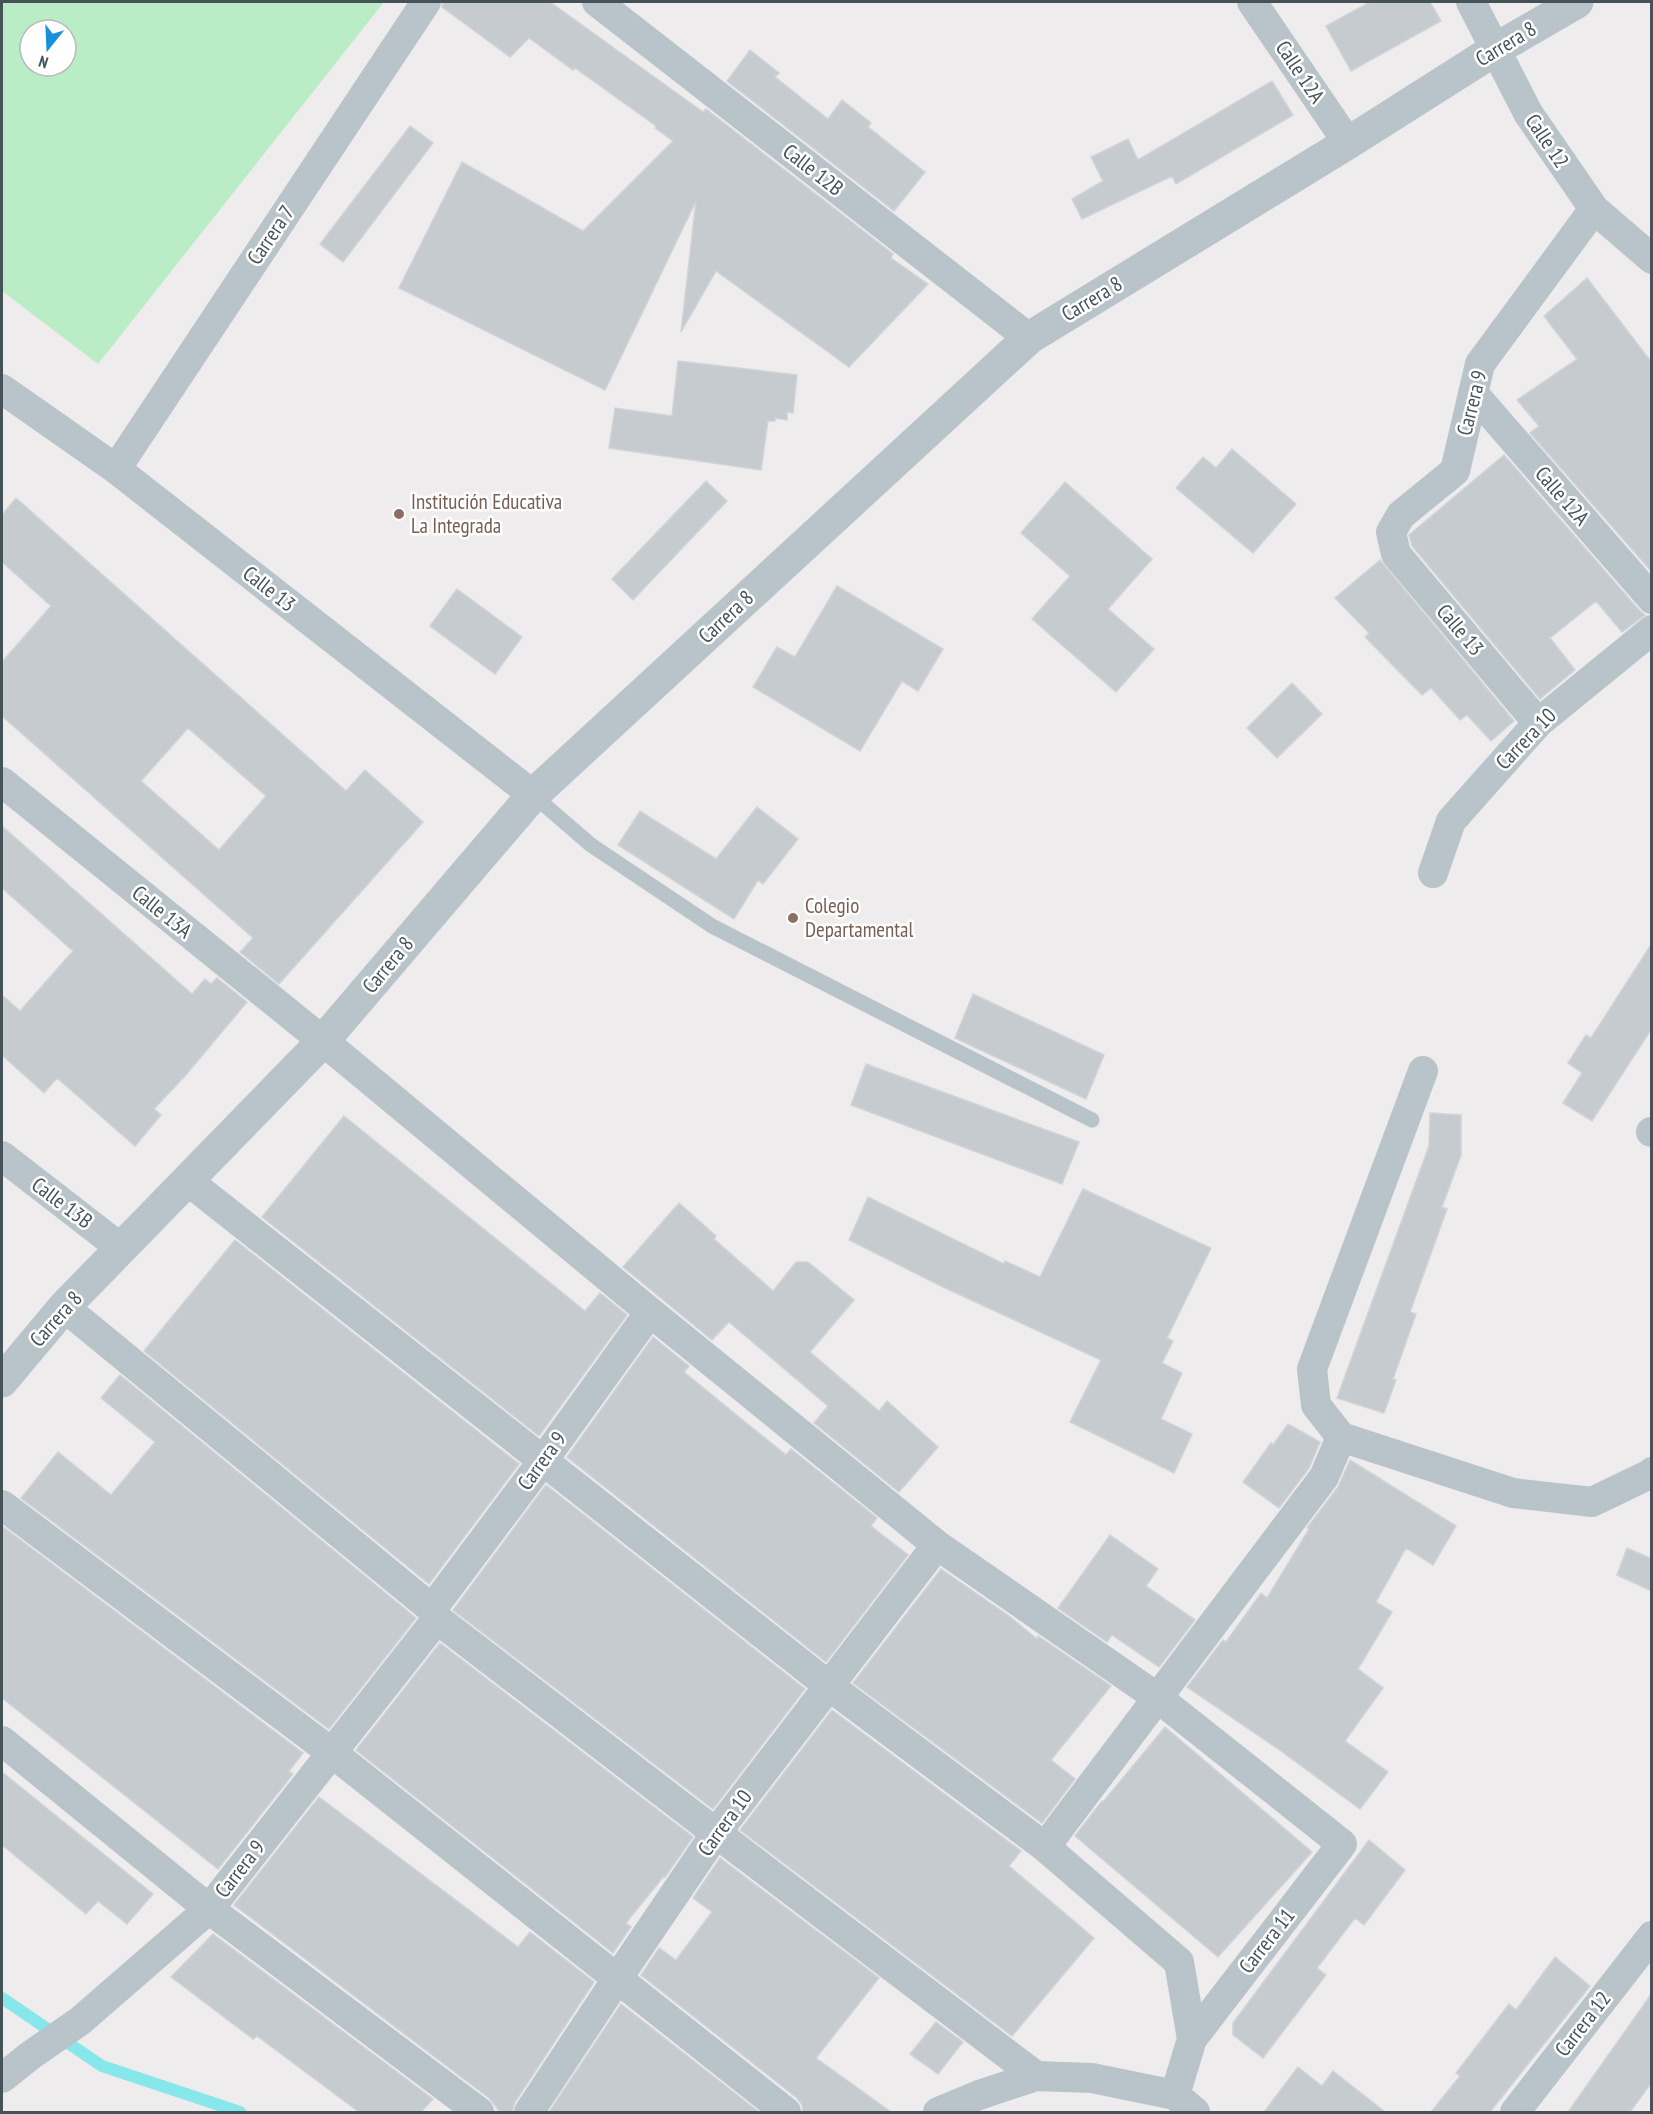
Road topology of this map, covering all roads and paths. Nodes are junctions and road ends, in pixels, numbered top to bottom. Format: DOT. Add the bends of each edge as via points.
graph roads {
  1 [pos="426,2"];
  2 [pos="597,2"];
  3 [pos="1252,2"];
  4 [pos="1471,2"];
  5 [pos="1577,2"];
  6 [pos="1496,49"];
  7 [pos="1348,142"];
  8 [pos="1594,209"];
  9 [pos="1652,259"];
  10 [pos="1029,338"];
  11 [pos="2,389"];
  12 [pos="1473,393"];
  13 [pos="116,469"];
  14 [pos="1391,532"];
  15 [pos="1652,599"];
  16 [pos="1652,630"];
  17 [pos="1538,723"];
  18 [pos="2,782"];
  19 [pos="533,795"];
  20 [pos="1432,873"];
  21 [pos="323,1041"];
  22 [pos="1423,1071"];
  23 [pos="1092,1120"];
  24 [pos="2,1156"];
  25 [pos="188,1181"];
  26 [pos="122,1249"];
  27 [pos="64,1307"];
  28 [pos="650,1312"];
  29 [pos="2,1381"];
  30 [pos="1341,1437"];
  31 [pos="542,1462"];
  32 [pos="1651,1473"];
  33 [pos="2,1505"];
  34 [pos="937,1545"];
  35 [pos="435,1614"];
  36 [pos="830,1686"];
  37 [pos="1158,1698"];
  38 [pos="2,1741"];
  39 [pos="331,1752"];
  40 [pos="716,1833"];
  41 [pos="1342,1844"];
  42 [pos="1045,1847"];
  43 [pos="209,1909"];
  44 [pos="1652,1936"];
  45 [pos="616,1979"];
  46 [pos="1192,2039"];
  47 [pos="1036,2076"];
  48 [pos="2,2078"];
  49 [pos="1185,2104"];
  50 [pos="479,2112"];
  51 [pos="529,2112"];
  52 [pos="786,2112"];
  53 [pos="938,2112"];
  54 [pos="1515,2112"];
  1 -- 13 [label="street, Carrera 7"];
  2 -- 10 [label="street, Calle 12B"];
  3 -- 7 [label="street, Calle 12A"];
  4 -- 6 [label="street, Calle 12"];
  5 -- 6 [label="street, Carrera 8"];
  6 -- 7 [label="street, Carrera 8"];
  6 -- 8 [label="street, Calle 12" via="1528,113"];
  7 -- 10 [label="street, Carrera 8"];
  8 -- 9 [label="street, Calle 12"];
  8 -- 12 [label="street, Carrera 9" via="1480,364"];
  10 -- 19 [label="street, Carrera 8"];
  11 -- 13 [label="street, Calle 13"];
  12 -- 14 [label="street, Carrera 9" via="1455,471 1401,515"];
  12 -- 15 [label="street, Calle 12A"];
  13 -- 19 [label="street, Calle 13"];
  14 -- 17 [label="street, Calle 13" via="1396,554"];
  16 -- 17 [label="street, Carrera 10"];
  17 -- 20 [label="street, Carrera 10" via="1451,821"];
  18 -- 21 [label="street, Calle 13A"];
  19 -- 21 [label="street, Carrera 8"];
  19 -- 23 [label="lane" via="591,845 712,926"];
  21 -- 25 [label="street, Carrera 8"];
  21 -- 28 [label="street, Calle 13A"];
  22 -- 30 [label="street" via="1312,1369 1316,1405"];
  24 -- 26 [label="street, Calle 13B"];
  25 -- 26 [label="street, Carrera 8"];
  25 -- 31 [label="street"];
  26 -- 27 [label="street, Carrera 8"];
  27 -- 29 [label="street, Carrera 8"];
  27 -- 35 [label="street"];
  28 -- 31 [label="street, Carrera 9"];
  28 -- 34 [label="street, Calle 13A"];
  30 -- 32 [label="street" via="1513,1493 1592,1502"];
  30 -- 37 [label="street" via="1324,1477"];
  31 -- 35 [label="street, Carrera 9"];
  31 -- 36 [label="street"];
  33 -- 39 [label="street"];
  34 -- 36 [label="street, Carrera 10"];
  34 -- 37 [label="street, Calle 13A"];
  35 -- 39 [label="street, Carrera 9"];
  35 -- 40 [label="street"];
  36 -- 40 [label="street, Carrera 10"];
  36 -- 42 [label="street"];
  37 -- 41 [label="street, Calle 13A"];
  37 -- 42 [label="street"];
  38 -- 43 [label="street"];
  39 -- 43 [label="street, Carrera 9"];
  39 -- 45 [label="street"];
  40 -- 45 [label="street, Carrera 10"];
  40 -- 47 [label="street"];
  41 -- 46 [label="street, Carrera 11"];
  42 -- 46 [label="street" via="1179,1962"];
  43 -- 48 [label="street, Carrera 9" via="80,2021"];
  43 -- 50 [label="street"];
  44 -- 54 [label="street, Carrera 12"];
  45 -- 51 [label="street, Carrera 10"];
  45 -- 52 [label="street"];
  46 -- 49 [label="street"];
  47 -- 49 [label="street" via="1092,2079"];
  47 -- 53 [label="street"];
}
